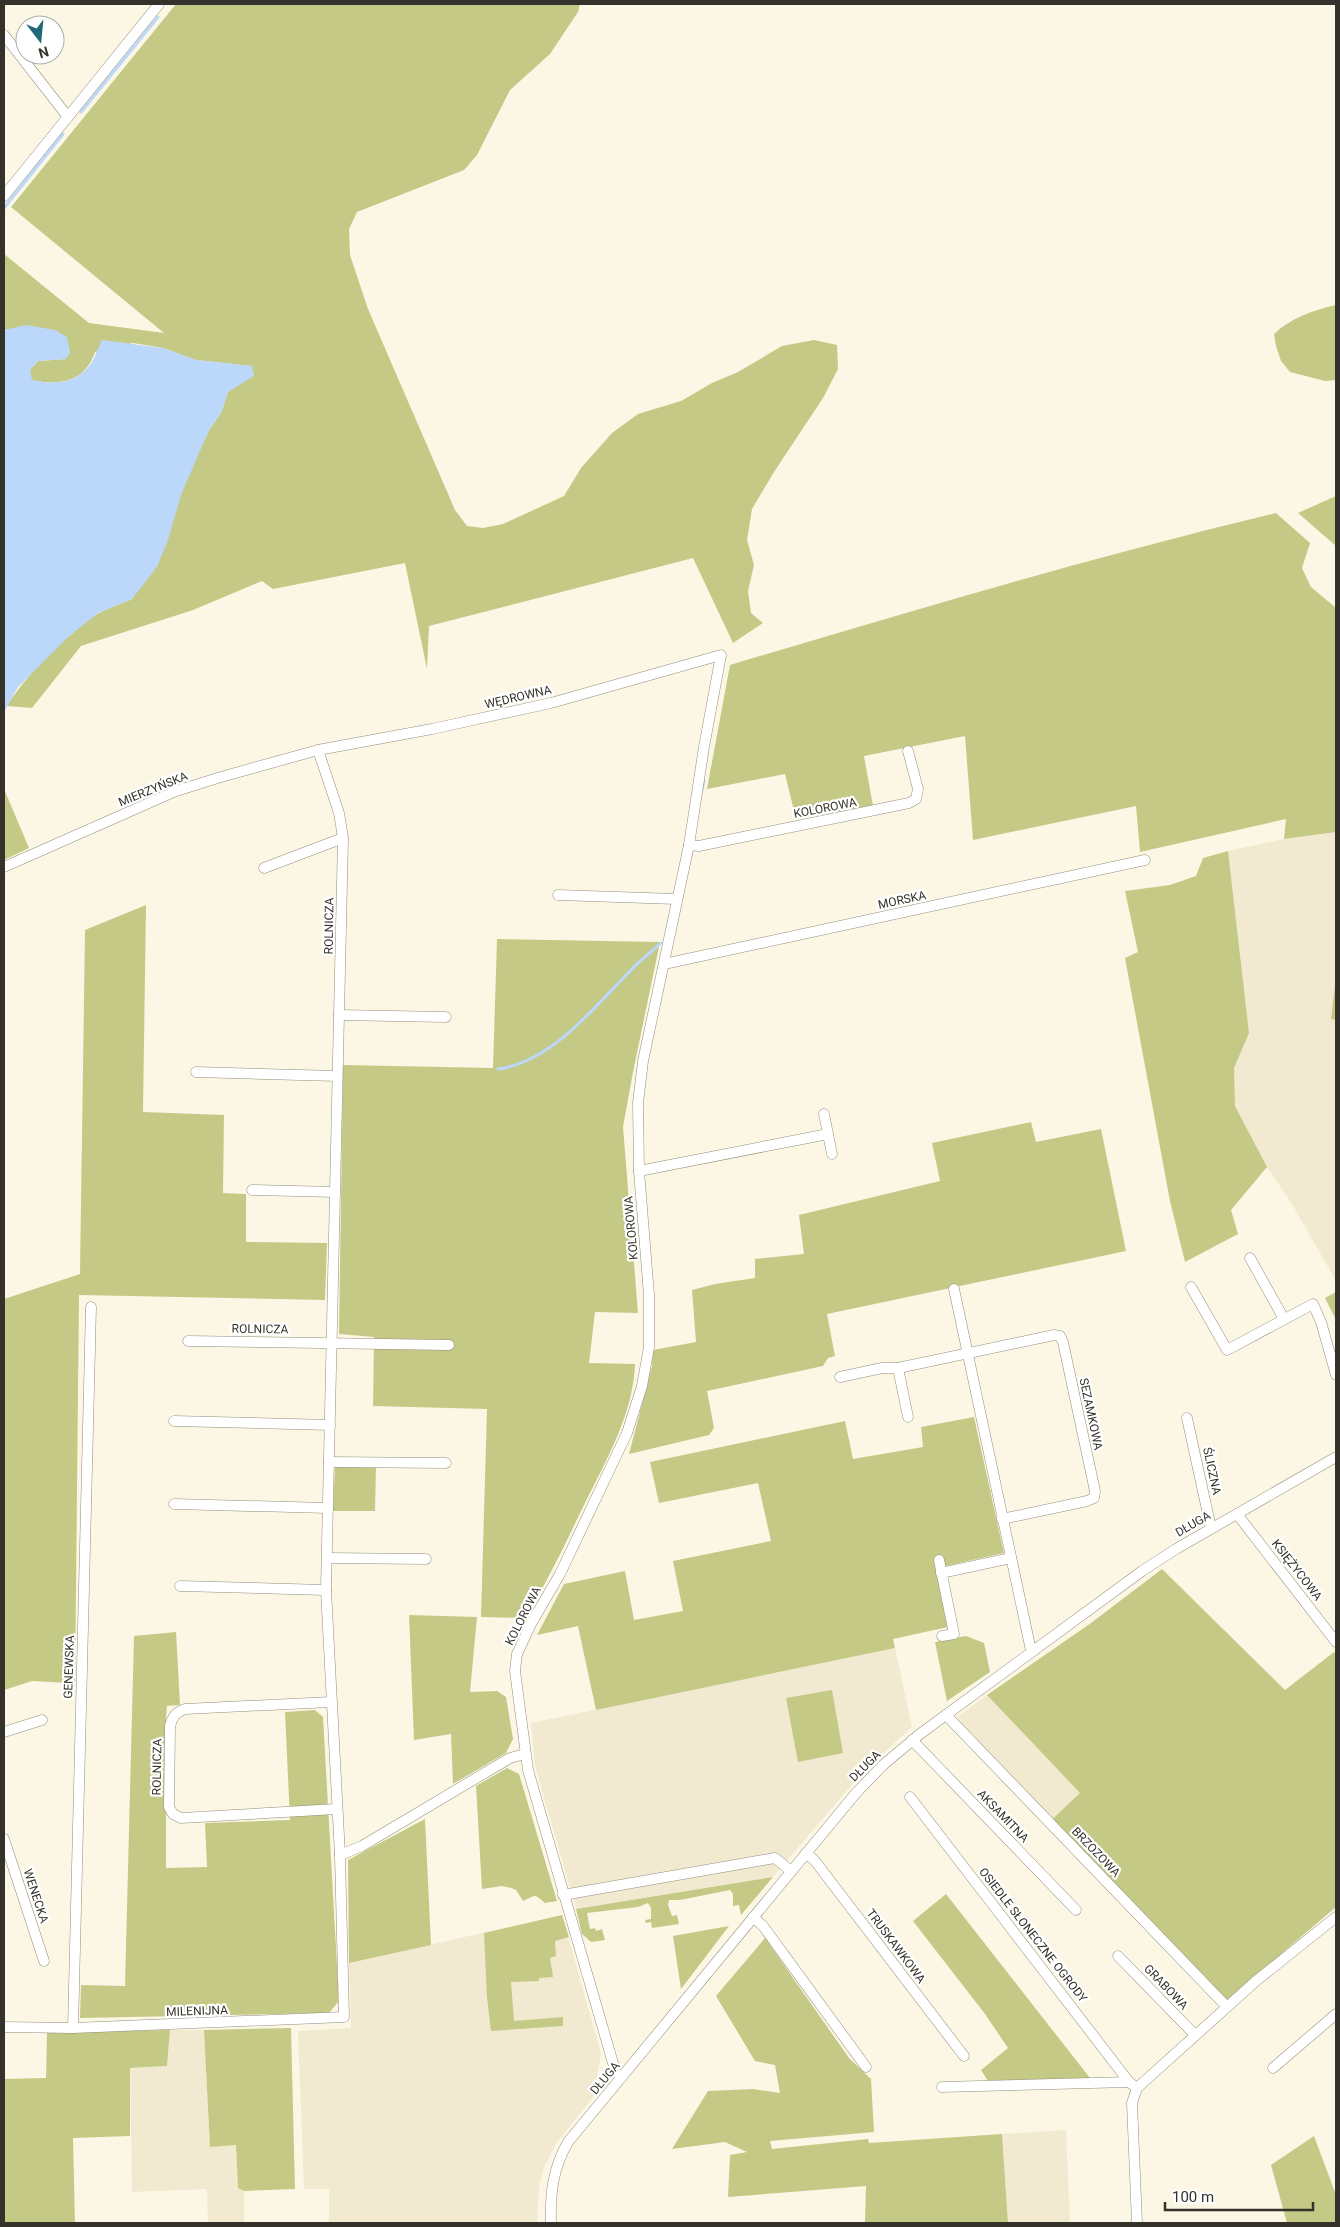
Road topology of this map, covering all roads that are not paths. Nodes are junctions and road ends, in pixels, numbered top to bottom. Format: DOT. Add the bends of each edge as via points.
graph roads {
  1 [pos="159,4"];
  2 [pos="4,35"];
  3 [pos="68,117"];
  4 [pos="4,196"];
  5 [pos="721,655"];
  6 [pos="318,750"];
  7 [pos="908,751"];
  8 [pos="343,838"];
  9 [pos="688,846"];
  10 [pos="1145,860"];
  11 [pos="4,867"];
  12 [pos="264,868"];
  13 [pos="558,895"];
  14 [pos="676,899"];
  15 [pos="664,964"];
  16 [pos="339,1015"];
  17 [pos="446,1017"];
  18 [pos="196,1072"];
  19 [pos="338,1076"];
  20 [pos="824,1114"];
  21 [pos="828,1134"];
  22 [pos="832,1154"];
  23 [pos="640,1170"];
  24 [pos="252,1190"];
  25 [pos="335,1192"];
  26 [pos="1250,1258"];
  27 [pos="1191,1287"];
  28 [pos="954,1289"];
  29 [pos="91,1307"];
  30 [pos="1284,1319"];
  31 [pos="188,1340"];
  32 [pos="332,1343"];
  33 [pos="449,1345"];
  34 [pos="968,1353"];
  35 [pos="898,1368"];
  36 [pos="1336,1375"];
  37 [pos="840,1377"];
  38 [pos="908,1417"];
  39 [pos="1188,1418"];
  40 [pos="174,1421"];
  41 [pos="330,1425"];
  42 [pos="1336,1457"];
  43 [pos="329,1462"];
  44 [pos="446,1463"];
  45 [pos="174,1504"];
  46 [pos="328,1508"];
  47 [pos="1237,1514"];
  48 [pos="1002,1519"];
  49 [pos="1211,1528"];
  50 [pos="327,1558"];
  51 [pos="1011,1558"];
  52 [pos="426,1559"];
  53 [pos="938,1560"];
  54 [pos="941,1573"];
  55 [pos="180,1586"];
  56 [pos="326,1590"];
  57 [pos="942,1636"];
  58 [pos="1336,1642"];
  59 [pos="1033,1651"];
  60 [pos="331,1702"];
  61 [pos="946,1715"];
  62 [pos="42,1720"];
  63 [pos="4,1732"];
  64 [pos="912,1740"];
  65 [pos="525,1754"];
  66 [pos="910,1797"];
  67 [pos="336,1809"];
  68 [pos="4,1838"];
  69 [pos="806,1853"];
  70 [pos="340,1855"];
  71 [pos="791,1871"];
  72 [pos="563,1895"];
  73 [pos="1076,1910"];
  74 [pos="753,1917"];
  75 [pos="1336,1917"];
  76 [pos="1118,1956"];
  77 [pos="44,1961"];
  78 [pos="343,1970"];
  79 [pos="1228,2007"];
  80 [pos="1336,2014"];
  81 [pos="4,2027"];
  82 [pos="73,2028"];
  83 [pos="1196,2035"];
  84 [pos="964,2056"];
  85 [pos="866,2067"];
  86 [pos="1273,2068"];
  87 [pos="622,2077"];
  88 [pos="1133,2085"];
  89 [pos="942,2087"];
  90 [pos="550,2223"];
  91 [pos="1137,2223"];
  1 -- 3 [label="street"];
  2 -- 3 [label="street"];
  3 -- 4 [label="street"];
  5 -- 6 [label="street, WĘDROWNA" via="551,703"];
  5 -- 9 [label="street, KOLOROWA"];
  6 -- 8 [label="street, ROLNICZA" via="339,813"];
  6 -- 11 [label="street, MIERZYŃSKA" via="176,791"];
  7 -- 9 [label="street, KOLOROWA" via="918,789 916,799 909,804"];
  8 -- 12 [label="street"];
  8 -- 16 [label="street, ROLNICZA"];
  9 -- 14 [label="street, KOLOROWA"];
  10 -- 15 [label="street, MORSKA"];
  13 -- 14 [label="street"];
  14 -- 15 [label="street, KOLOROWA"];
  15 -- 23 [label="street, KOLOROWA" via="643,1061 638,1103"];
  16 -- 17 [label="street"];
  16 -- 19 [label="street, ROLNICZA"];
  18 -- 19 [label="street"];
  19 -- 25 [label="street, ROLNICZA"];
  20 -- 21 [label="street"];
  21 -- 22 [label="street"];
  21 -- 23 [label="street"];
  23 -- 65 [label="street, KOLOROWA" via="649,1295 649,1347 642,1386 627,1433 593,1508 517,1654 515,1671"];
  24 -- 25 [label="street"];
  25 -- 32 [label="street, ROLNICZA"];
  26 -- 30 [label="street"];
  27 -- 30 [label="street" via="1227,1350"];
  28 -- 34 [label="street"];
  29 -- 82 [label="street, GENEWSKA"];
  30 -- 36 [label="street" via="1313,1304"];
  31 -- 32 [label="street, ROLNICZA"];
  32 -- 33 [label="street, ROLNICZA"];
  32 -- 41 [label="street, ROLNICZA"];
  34 -- 35 [label="street, SEZAMKOWA"];
  34 -- 48 [label="street"];
  34 -- 48 [label="street, SEZAMKOWA" via="1060,1336 1095,1491 1094,1498 1087,1501"];
  35 -- 37 [label="street, SEZAMKOWA"];
  35 -- 38 [label="street"];
  39 -- 49 [label="street, ŚLICZNA"];
  40 -- 41 [label="street"];
  41 -- 43 [label="street, ROLNICZA"];
  42 -- 47 [label="street, DŁUGA"];
  43 -- 44 [label="street"];
  43 -- 46 [label="street, ROLNICZA"];
  45 -- 46 [label="street"];
  46 -- 50 [label="street, ROLNICZA"];
  47 -- 49 [label="street, DŁUGA"];
  47 -- 58 [label="street, KSIĘŻYCOWA"];
  48 -- 51 [label="street"];
  49 -- 59 [label="street, DŁUGA" via="1135,1576"];
  50 -- 52 [label="street"];
  50 -- 56 [label="street, ROLNICZA"];
  51 -- 54 [label="street"];
  51 -- 59 [label="street"];
  53 -- 54 [label="street"];
  54 -- 57 [label="street" via="954,1634"];
  55 -- 56 [label="street"];
  56 -- 60 [label="street, ROLNICZA"];
  59 -- 61 [label="street, DŁUGA"];
  60 -- 67 [label="street, ROLNICZA"];
  60 -- 67 [label="street, ROLNICZA" via="177,1712 170,1726 169,1807 173,1814 182,1818"];
  61 -- 64 [label="street, DŁUGA"];
  61 -- 79 [label="street, BRZOZOWA"];
  62 -- 63 [label="street"];
  64 -- 69 [label="street, DŁUGA" via="864,1784"];
  64 -- 73 [label="street, AKSAMITNA"];
  65 -- 70 [label="street" via="510,1758 362,1846"];
  65 -- 72 [label="street, KOLOROWA"];
  66 -- 88 [label="street, OSIEDLE SŁONECZNE OGRODY"];
  67 -- 70 [label="street, ROLNICZA"];
  68 -- 77 [label="street, WENECKA"];
  69 -- 71 [label="street, DŁUGA"];
  69 -- 84 [label="street, TRUSKAWKOWA"];
  70 -- 78 [label="street, ROLNICZA"];
  71 -- 72 [label="street" via="776,1858"];
  71 -- 74 [label="street, DŁUGA"];
  72 -- 87 [label="street, KOLOROWA" via="613,2063"];
  74 -- 85 [label="street" via="763,1926"];
  74 -- 87 [label="street, DŁUGA"];
  75 -- 79 [label="street"];
  76 -- 83 [label="street, GRABOWA"];
  78 -- 82 [label="street, MILENIJNA" via="344,2017"];
  79 -- 83 [label="street"];
  80 -- 86 [label="street"];
  81 -- 82 [label="street, MILENIJNA"];
  83 -- 88 [label="street"];
  87 -- 90 [label="street, DŁUGA" via="562,2153 552,2185"];
  88 -- 89 [label="street"];
  88 -- 91 [label="street"];
}
